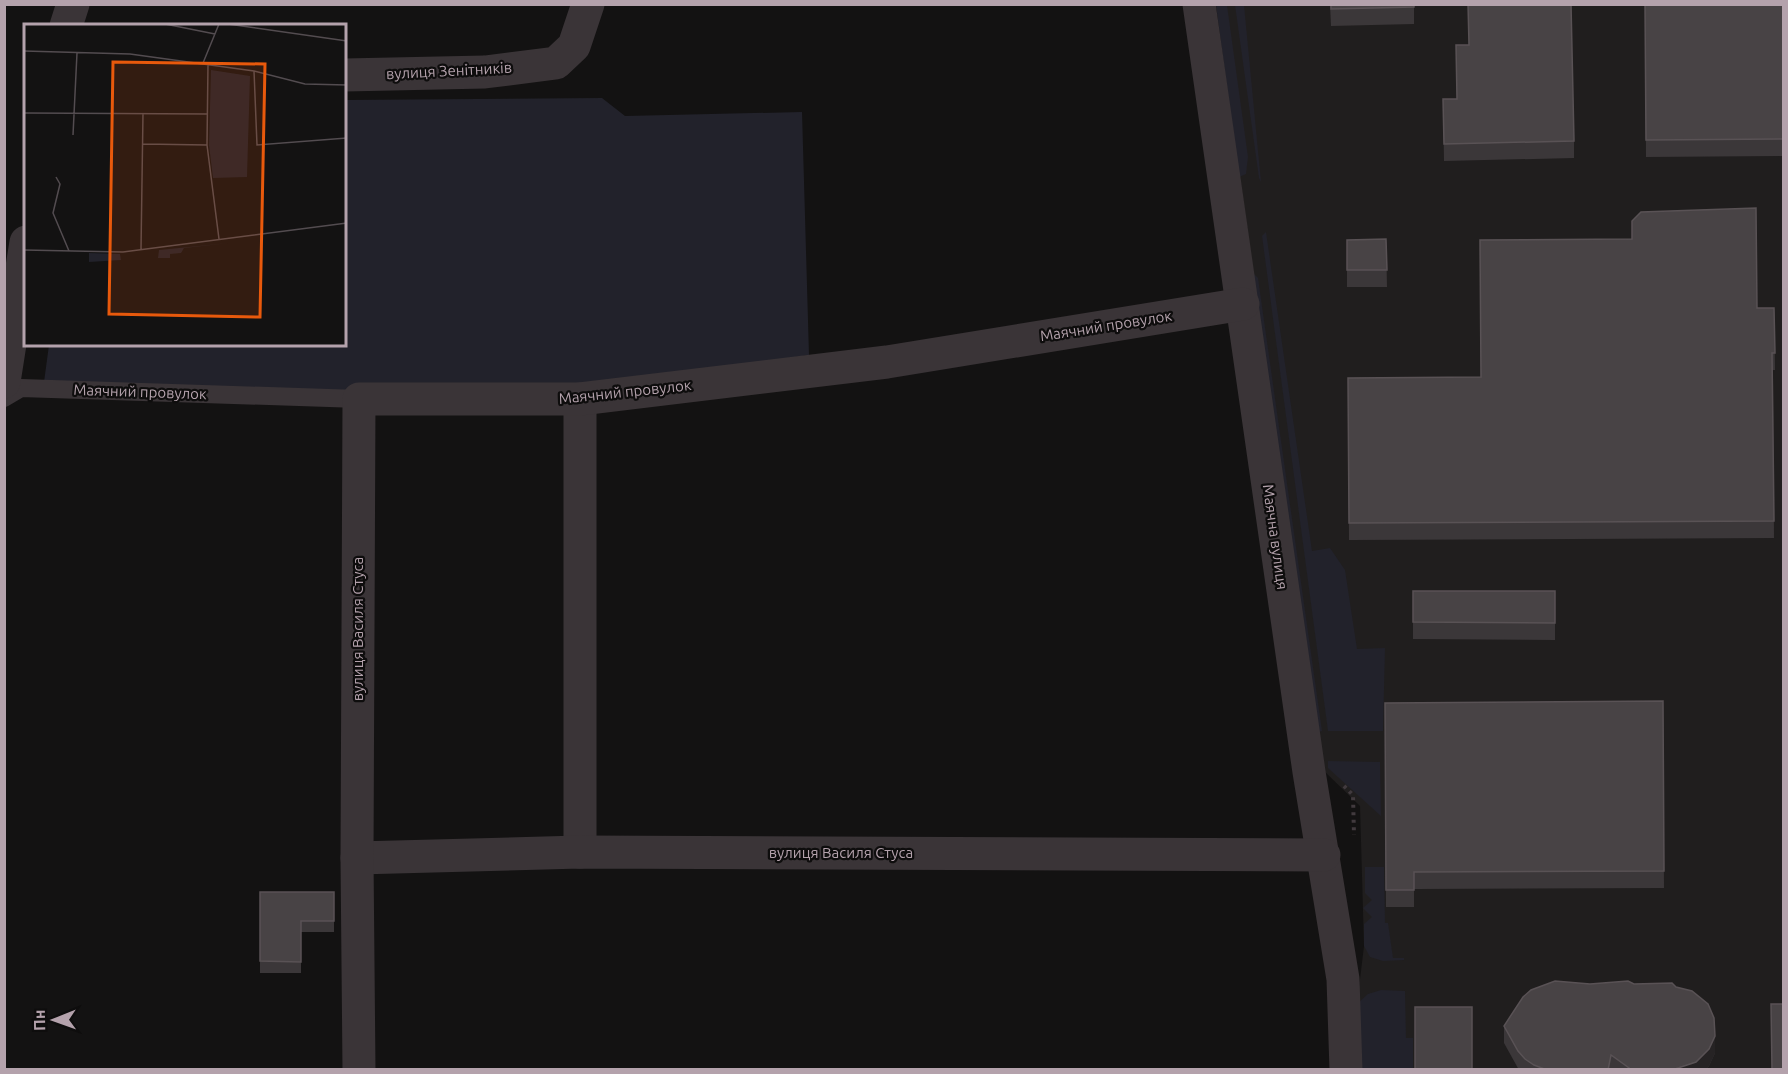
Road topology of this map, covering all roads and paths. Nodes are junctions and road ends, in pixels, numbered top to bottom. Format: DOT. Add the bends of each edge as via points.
graph roads {
  1 [pos="73,4"];
  2 [pos="588,4"];
  3 [pos="1199,4"];
  4 [pos="67,24"];
  5 [pos="346,75"];
  6 [pos="24,255"];
  7 [pos="1243,304"];
  8 [pos="4,382"];
  9 [pos="4,398"];
  10 [pos="360,399"];
  11 [pos="580,399"];
  12 [pos="580,852"];
  13 [pos="1324,855"];
  14 [pos="357,858"];
  15 [pos="360,1070"];
  16 [pos="1346,1070"];
  1 -- 4 [label="street"];
  2 -- 5 [label="street, вулиця Зенітників" via="574,46 556,63 485,72"];
  3 -- 7 [label="street, Маячна вулиця"];
  6 -- 8 [label="street"];
  7 -- 11 [label="street, Маячний провулок" via="887,362"];
  7 -- 13 [label="street, Маячна вулиця" via="1307,760"];
  9 -- 10 [label="lane, Маячний провулок" via="21,388"];
  10 -- 11 [label="street, Маячний провулок"];
  10 -- 14 [label="street, вулиця Василя Стуса"];
  11 -- 12 [label="street"];
  12 -- 13 [label="street, вулиця Василя Стуса"];
  12 -- 14 [label="street, вулиця Василя Стуса"];
  13 -- 16 [label="street, Маячна вулиця" via="1343,979"];
  14 -- 15 [label="street, вулиця Василя Стуса"];
}
